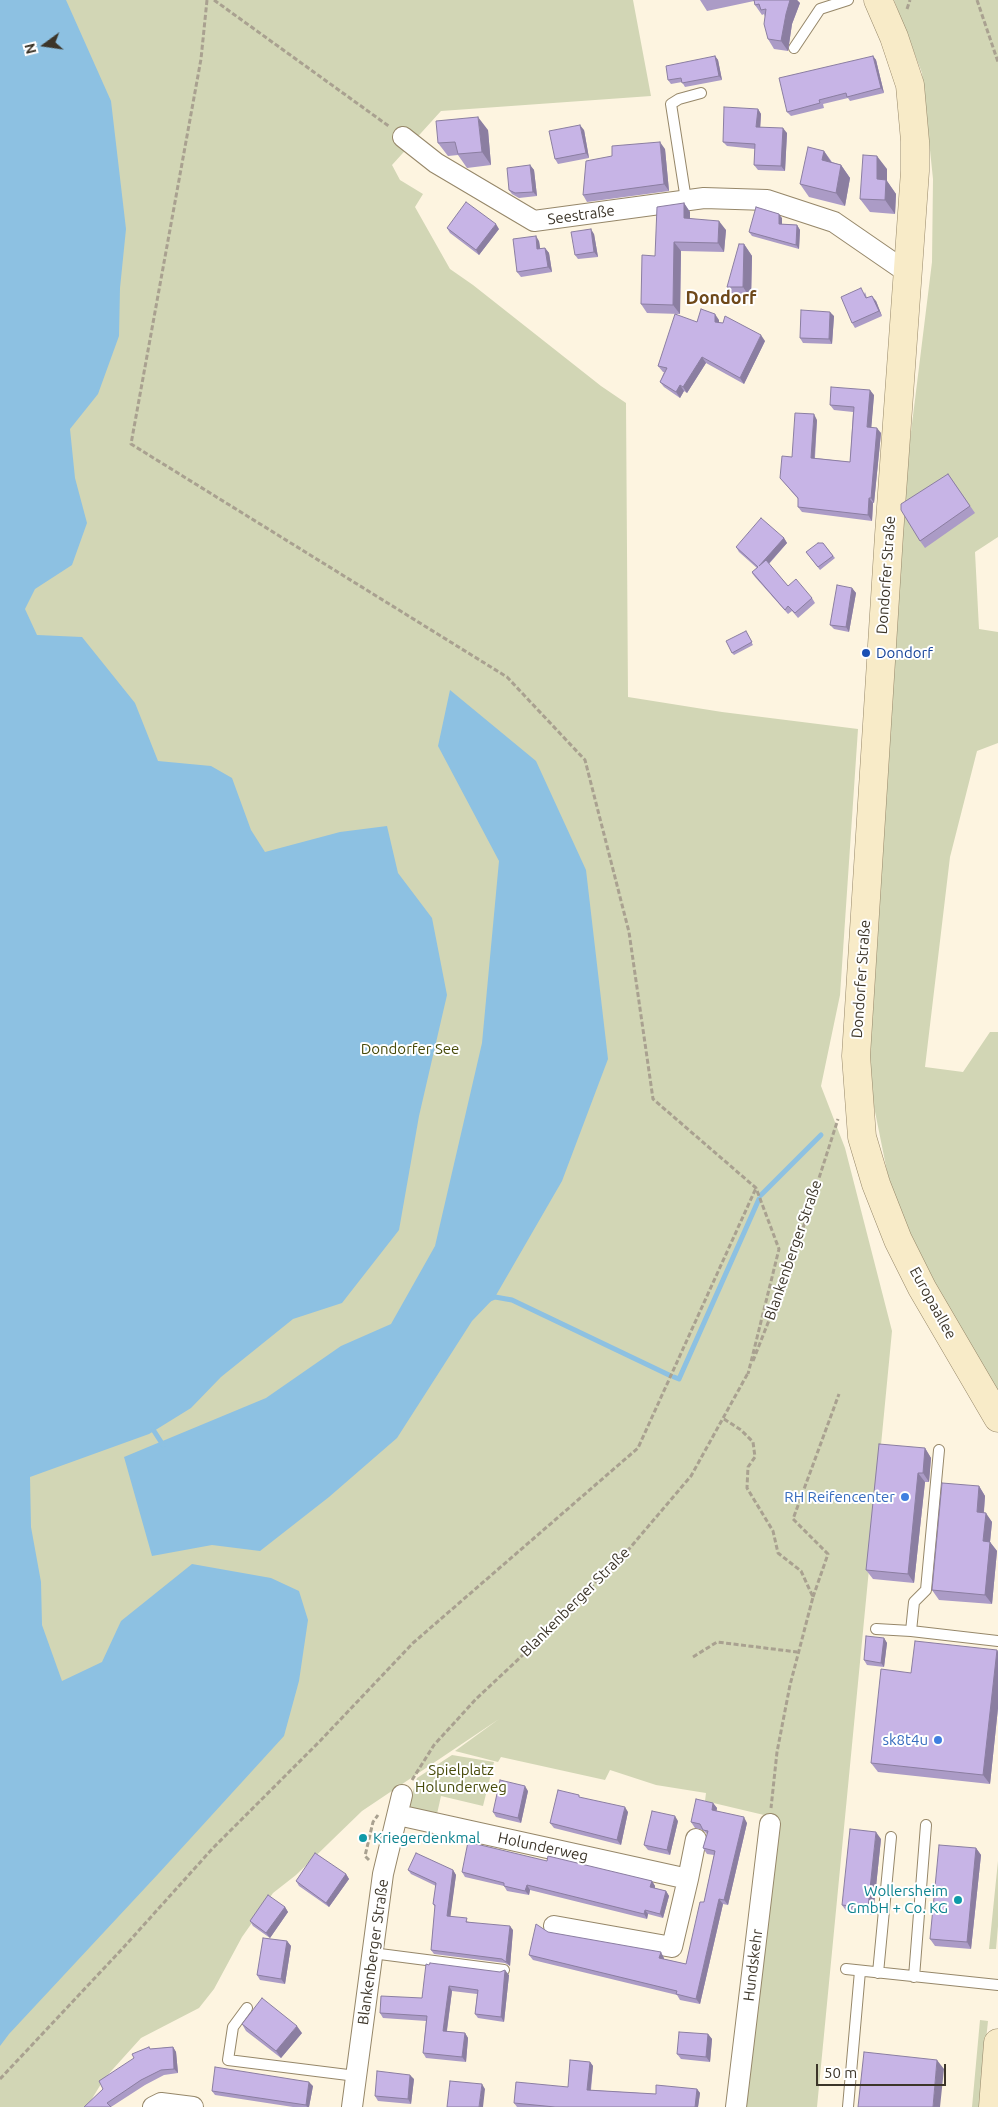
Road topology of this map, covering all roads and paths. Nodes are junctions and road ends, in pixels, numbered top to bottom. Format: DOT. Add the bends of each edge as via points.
graph roads {
  1 [pos="207,0"];
  2 [pos="214,0"];
  3 [pos="848,0"];
  4 [pos="878,0"];
  5 [pos="977,0"];
  6 [pos="794,48"];
  7 [pos="998,62"];
  8 [pos="701,93"];
  9 [pos="403,137"];
  10 [pos="686,200"];
  11 [pos="908,273"];
  12 [pos="840,1111"];
  13 [pos="876,1184"];
  14 [pos="756,1188"];
  15 [pos="748,1374"];
  16 [pos="839,1394"];
  17 [pos="998,1418"];
  18 [pos="724,1419"];
  19 [pos="939,1450"];
  20 [pos="813,1597"];
  21 [pos="876,1629"];
  22 [pos="911,1631"];
  23 [pos="998,1642"];
  24 [pos="797,1652"];
  25 [pos="694,1657"];
  26 [pos="402,1795"];
  27 [pos="398,1815"];
  28 [pos="770,1824"];
  29 [pos="926,1825"];
  30 [pos="891,1837"];
  31 [pos="696,1839"];
  32 [pos="688,1879"];
  33 [pos="554,1926"];
  34 [pos="372,1953"];
  35 [pos="504,1970"];
  36 [pos="846,1970"];
  37 [pos="860,1971"];
  38 [pos="878,1973"];
  39 [pos="914,1976"];
  40 [pos="998,1985"];
  41 [pos="247,2008"];
  42 [pos="998,2042"];
  43 [pos="356,2076"];
  44 [pos="0,2079"];
  45 [pos="152,2107"];
  46 [pos="193,2107"];
  47 [pos="352,2107"];
  48 [pos="736,2107"];
  49 [pos="848,2107"];
  50 [pos="992,2107"];
  1 -- 14 [label="path" via="201,59 131,444 508,677 585,760 629,932 653,1099"];
  2 -- 9 [label="path"];
  3 -- 6 [label="lane" via="820,8"];
  4 -- 11 [label="main road, Dondorfer Straße" via="910,85 915,171"];
  5 -- 7 [label="path"];
  8 -- 10 [label="lane" via="678,98 671,104"];
  9 -- 10 [label="street, Seestraße" via="436,162 534,221"];
  10 -- 11 [label="street, Seestraße" via="767,200 826,219"];
  11 -- 13 [label="main road, Dondorfer Straße" via="888,535 856,1056 862,1137"];
  12 -- 15 [label="path, Blankenberger Straße" via="792,1259"];
  13 -- 17 [label="main road, Europaallee" via="898,1240 922,1288"];
  14 -- 15 [label="path" via="780,1248"];
  14 -- 44 [label="path" via="638,1448 413,1643 213,1848"];
  15 -- 18 [label="path, Blankenberger Straße"];
  16 -- 20 [label="path" via="793,1519 828,1554"];
  18 -- 20 [label="path" via="753,1442 755,1456 748,1467 747,1488 773,1531 778,1553 801,1571"];
  18 -- 26 [label="path, Blankenberger Straße" via="691,1476 629,1549 476,1699 434,1746"];
  19 -- 22 [label="lane" via="926,1590 914,1602"];
  20 -- 24 [label="path"];
  21 -- 22 [label="lane"];
  22 -- 23 [label="lane"];
  24 -- 25 [label="path" via="717,1642"];
  24 -- 28 [label="path" via="777,1752"];
  26 -- 27 [label="street, Blankenberger Straße"];
  27 -- 32 [label="street, Holunderweg"];
  27 -- 34 [label="street, Blankenberger Straße" via="383,1874"];
  28 -- 48 [label="street, Hundskehr"];
  29 -- 39 [label="lane"];
  30 -- 38 [label="lane"];
  31 -- 32 [label="street"];
  32 -- 33 [label="street" via="672,1947"];
  34 -- 35 [label="lane"];
  34 -- 43 [label="street, Blankenberger Straße"];
  36 -- 37 [label="lane"];
  37 -- 38 [label="lane"];
  37 -- 49 [label="lane"];
  38 -- 39 [label="lane"];
  39 -- 40 [label="lane"];
  41 -- 43 [label="lane" via="233,2027 228,2060"];
  42 -- 50 [label="main road"];
  43 -- 47 [label="street, Blankenberger Straße"];
  45 -- 46 [label="street" via="161,2103"];
}
